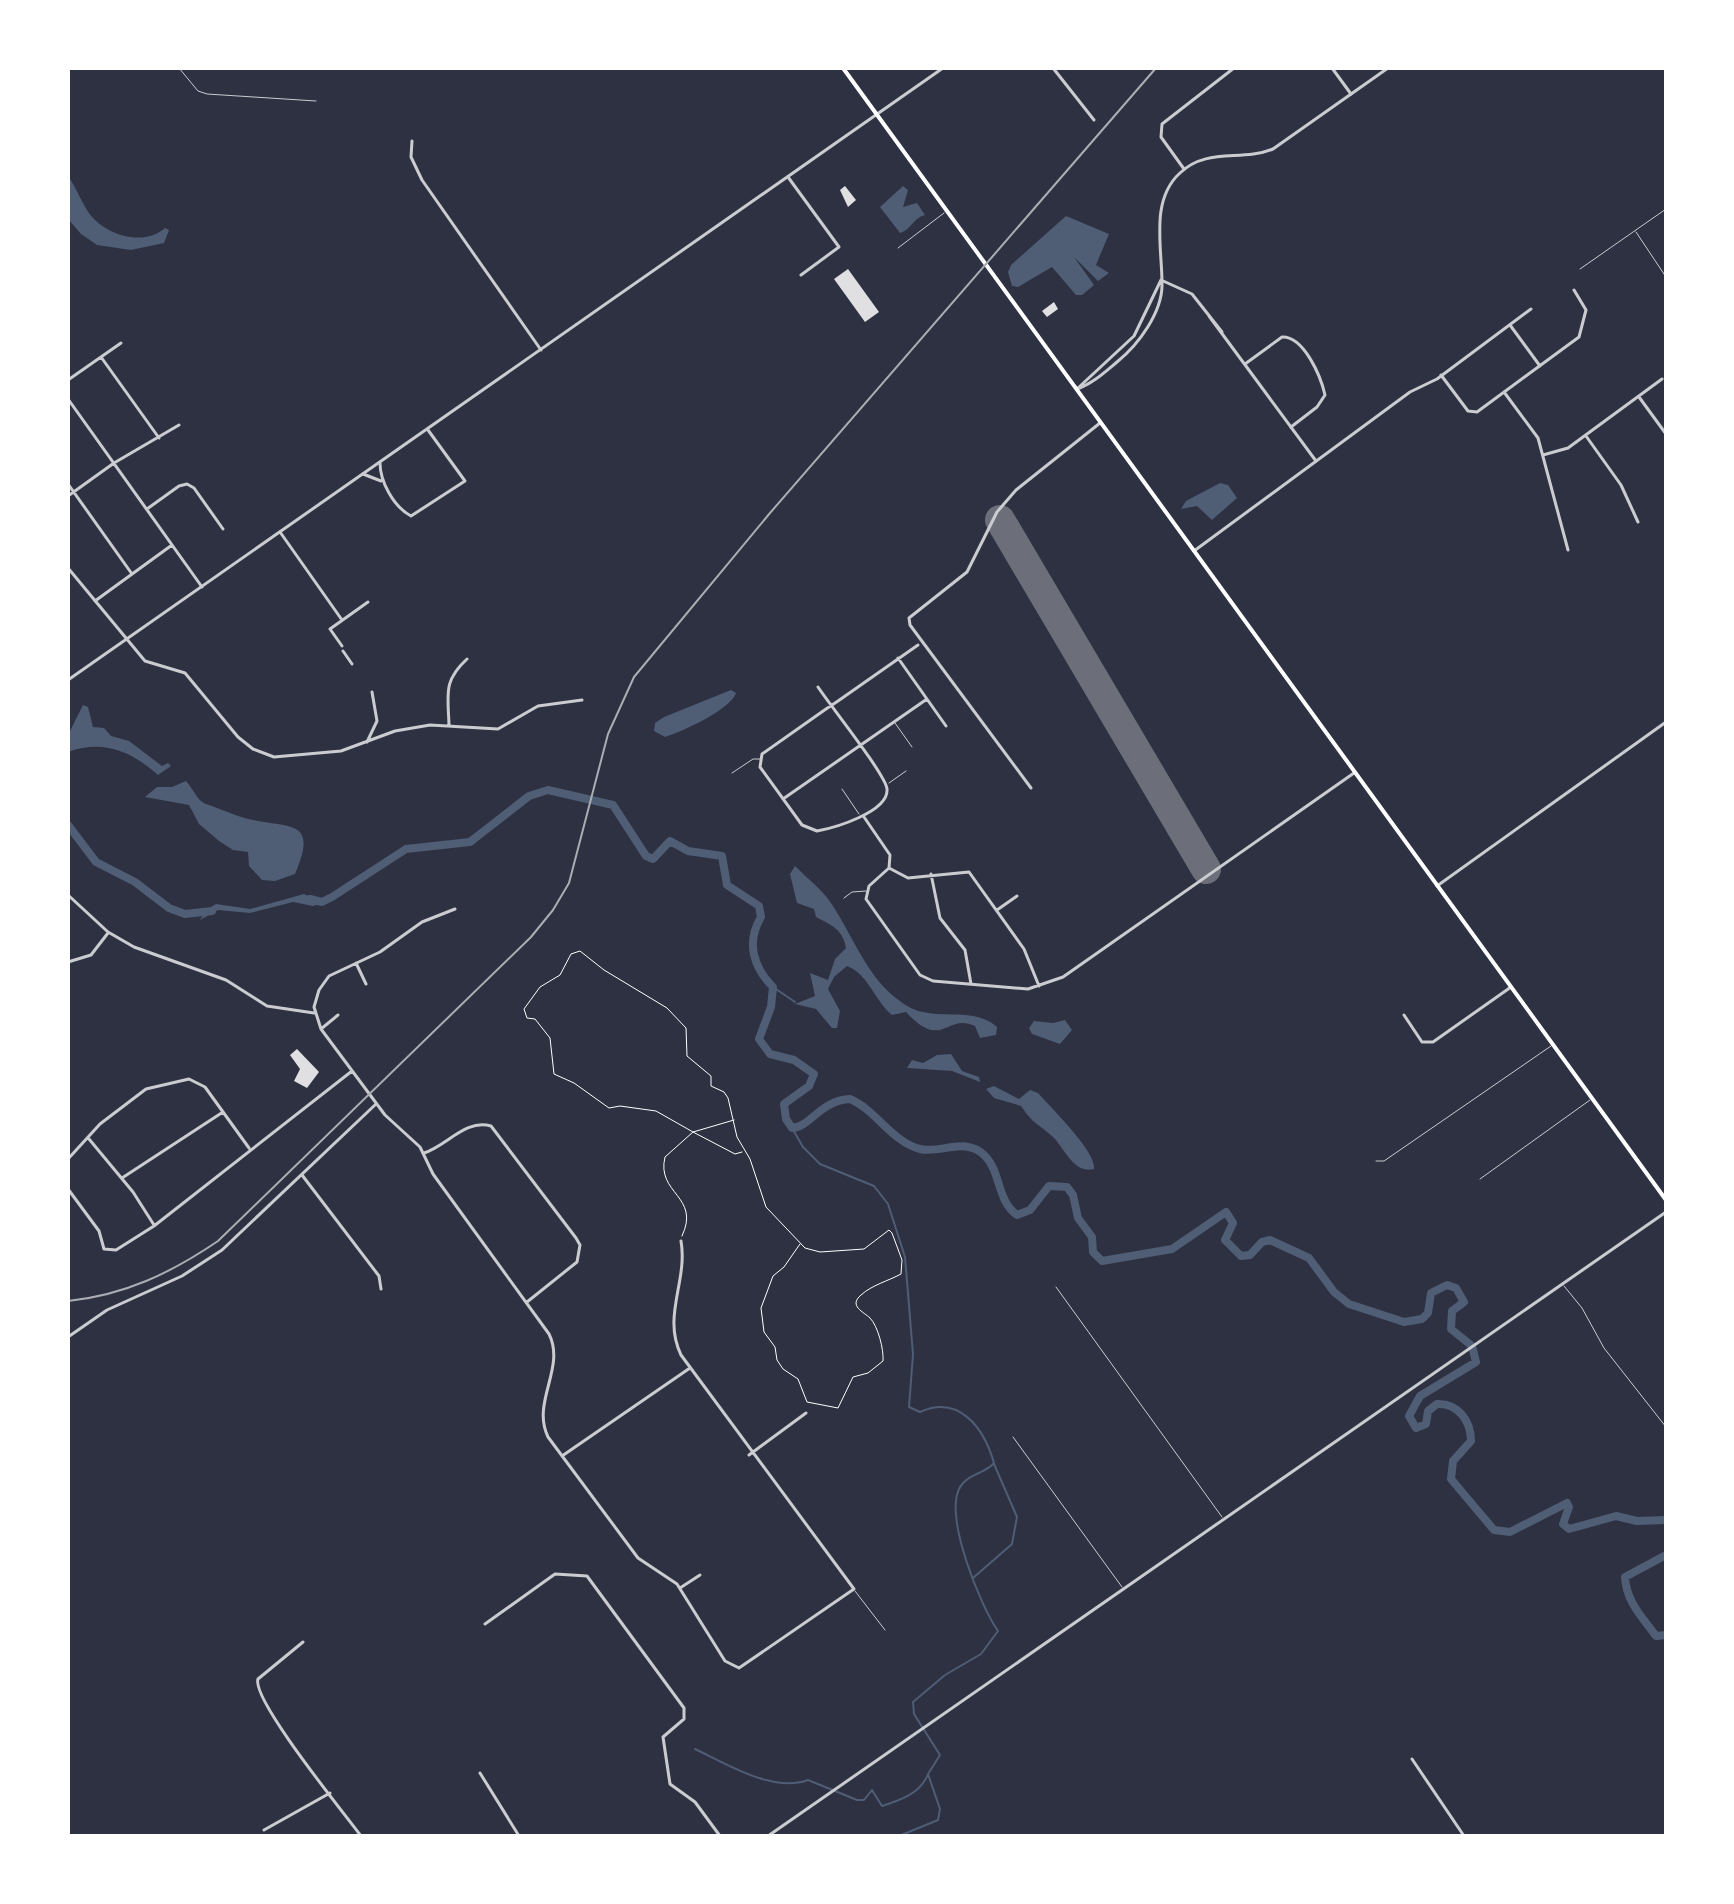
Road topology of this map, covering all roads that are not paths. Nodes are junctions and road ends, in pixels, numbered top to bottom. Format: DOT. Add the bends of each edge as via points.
graph roads {
  1 [pos="179,68"];
  2 [pos="843,68"];
  3 [pos="943,68"];
  4 [pos="1053,68"];
  5 [pos="1234,68"];
  6 [pos="1332,68"];
  7 [pos="1388,68"];
  8 [pos="1351,94"];
  9 [pos="316,101"];
  10 [pos="877,116"];
  11 [pos="1094,120"];
  12 [pos="412,141"];
  13 [pos="1184,169"];
  14 [pos="788,177"];
  15 [pos="1666,209"];
  16 [pos="946,212"];
  17 [pos="1635,230"];
  18 [pos="898,248"];
  19 [pos="1580,269"];
  20 [pos="801,275"];
  21 [pos="1666,277"];
  22 [pos="1161,280"];
  23 [pos="1574,290"];
  24 [pos="1531,309"];
  25 [pos="1510,325"];
  26 [pos="121,343"];
  27 [pos="541,350"];
  28 [pos="101,357"];
  29 [pos="1245,364"];
  30 [pos="1540,366"];
  31 [pos="1441,375"];
  32 [pos="1664,378"];
  33 [pos="68,380"];
  34 [pos="1077,389"];
  35 [pos="1504,392"];
  36 [pos="1639,397"];
  37 [pos="68,399"];
  38 [pos="1100,423"];
  39 [pos="179,425"];
  40 [pos="1291,427"];
  41 [pos="428,430"];
  42 [pos="1666,434"];
  43 [pos="1586,436"];
  44 [pos="159,438"];
  45 [pos="1543,455"];
  46 [pos="1316,461"];
  47 [pos="114,463"];
  48 [pos="380,463"];
  49 [pos="363,474"];
  50 [pos="381,481"];
  51 [pos="68,484"];
  52 [pos="74,492"];
  53 [pos="68,496"];
  54 [pos="147,509"];
  55 [pos="1638,522"];
  56 [pos="223,529"];
  57 [pos="280,532"];
  58 [pos="172,545"];
  59 [pos="1568,550"];
  60 [pos="1193,552"];
  61 [pos="68,568"];
  62 [pos="132,574"];
  63 [pos="202,587"];
  64 [pos="95,601"];
  65 [pos="368,602"];
  66 [pos="342,620"];
  67 [pos="126,640"];
  68 [pos="918,645"];
  69 [pos="898,658"];
  70 [pos="467,659"];
  71 [pos="352,664"];
  72 [pos="68,680"];
  73 [pos="818,687"];
  74 [pos="372,692"];
  75 [pos="927,699"];
  76 [pos="582,700"];
  77 [pos="831,706"];
  78 [pos="894,722"];
  79 [pos="1666,722"];
  80 [pos="449,725"];
  81 [pos="946,726"];
  82 [pos="367,742"];
  83 [pos="859,746"];
  84 [pos="912,747"];
  85 [pos="760,759"];
  86 [pos="906,771"];
  87 [pos="732,773"];
  88 [pos="1354,773"];
  89 [pos="886,785"];
  90 [pos="1031,788"];
  91 [pos="842,789"];
  92 [pos="783,799"];
  93 [pos="862,816"];
  94 [pos="889,868"];
  95 [pos="931,874"];
  96 [pos="1437,886"];
  97 [pos="866,892"];
  98 [pos="68,895"];
  99 [pos="1017,896"];
  100 [pos="844,898"];
  101 [pos="455,909"];
  102 [pos="997,910"];
  103 [pos="108,932"];
  104 [pos="68,962"];
  105 [pos="356,963"];
  106 [pos="366,984"];
  107 [pos="971,986"];
  108 [pos="1039,986"];
  109 [pos="1511,987"];
  110 [pos="314,1013"];
  111 [pos="338,1015"];
  112 [pos="1404,1015"];
  113 [pos="321,1029"];
  114 [pos="1553,1045"];
  115 [pos="352,1071"];
  116 [pos="1593,1099"];
  117 [pos="376,1104"];
  118 [pos="223,1112"];
  119 [pos="89,1139"];
  120 [pos="250,1149"];
  121 [pos="424,1153"];
  122 [pos="68,1159"];
  123 [pos="1376,1161"];
  124 [pos="302,1175"];
  125 [pos="122,1178"];
  126 [pos="1480,1179"];
  127 [pos="68,1189"];
  128 [pos="1666,1200"];
  129 [pos="1666,1212"];
  130 [pos="154,1226"];
  131 [pos="681,1241"];
  132 [pos="1563,1284"];
  133 [pos="1056,1287"];
  134 [pos="381,1289"];
  135 [pos="527,1302"];
  136 [pos="68,1337"];
  137 [pos="690,1368"];
  138 [pos="806,1413"];
  139 [pos="1666,1427"];
  140 [pos="1013,1437"];
  141 [pos="750,1454"];
  142 [pos="562,1456"];
  143 [pos="599,1495"];
  144 [pos="594,1498"];
  145 [pos="791,1504"];
  146 [pos="785,1508"];
  147 [pos="1224,1519"];
  148 [pos="700,1575"];
  149 [pos="680,1588"];
  150 [pos="854,1589"];
  151 [pos="1124,1589"];
  152 [pos="485,1624"];
  153 [pos="885,1630"];
  154 [pos="303,1642"];
  155 [pos="1412,1759"];
  156 [pos="480,1773"];
  157 [pos="330,1793"];
  158 [pos="264,1830"];
  159 [pos="361,1836"];
  160 [pos="519,1836"];
  161 [pos="720,1836"];
  162 [pos="768,1836"];
  163 [pos="1464,1836"];
  1 -- 9 [label="lane" via="207,94"];
  2 -- 10 [label="main road"];
  3 -- 10 [label="street"];
  4 -- 11 [label="street"];
  5 -- 13 [label="street" via="1165,119 1162,139"];
  6 -- 8 [label="street"];
  7 -- 8 [label="street"];
  8 -- 13 [label="street" via="1273,149 1213,156"];
  10 -- 14 [label="street"];
  10 -- 16 [label="main road"];
  12 -- 27 [label="street" via="411,157 422,180"];
  13 -- 22 [label="street" via="1161,206"];
  14 -- 20 [label="street" via="839,247"];
  14 -- 27 [label="street"];
  15 -- 17 [label="lane"];
  16 -- 18 [label="lane"];
  16 -- 34 [label="main road"];
  17 -- 19 [label="lane"];
  17 -- 21 [label="lane"];
  22 -- 29 [label="street" via="1187,290"];
  22 -- 34 [label="street" via="1155,309 1136,343"];
  23 -- 30 [label="street" via="1586,310 1579,337"];
  24 -- 25 [label="street"];
  25 -- 30 [label="street"];
  25 -- 31 [label="street"];
  26 -- 28 [label="street"];
  27 -- 41 [label="street"];
  28 -- 33 [label="street"];
  28 -- 44 [label="street"];
  29 -- 40 [label="street"];
  29 -- 40 [label="street" via="1289,337 1307,356 1324,398"];
  30 -- 35 [label="street"];
  31 -- 35 [label="street" via="1473,414"];
  31 -- 46 [label="street"];
  32 -- 36 [label="street"];
  34 -- 38 [label="main road"];
  35 -- 45 [label="street" via="1538,438"];
  36 -- 42 [label="street"];
  36 -- 43 [label="street"];
  37 -- 47 [label="street"];
  38 -- 60 [label="main road"];
  38 -- 90 [label="street" via="1004,503 967,572 909,618"];
  39 -- 44 [label="street"];
  40 -- 46 [label="street"];
  41 -- 48 [label="street"];
  41 -- 50 [label="street" via="465,481 411,516"];
  43 -- 45 [label="street"];
  43 -- 55 [label="street" via="1621,485"];
  44 -- 47 [label="street"];
  45 -- 59 [label="street"];
  46 -- 60 [label="street"];
  47 -- 52 [label="street"];
  47 -- 54 [label="street"];
  48 -- 49 [label="street"];
  48 -- 50 [label="street"];
  49 -- 50 [label="street"];
  49 -- 57 [label="street"];
  51 -- 52 [label="street"];
  52 -- 53 [label="street"];
  52 -- 62 [label="street"];
  54 -- 56 [label="street" via="187,484"];
  54 -- 58 [label="street"];
  57 -- 63 [label="street"];
  57 -- 66 [label="street"];
  58 -- 62 [label="street"];
  58 -- 63 [label="street"];
  60 -- 88 [label="main road"];
  61 -- 64 [label="street"];
  62 -- 64 [label="street"];
  63 -- 67 [label="street"];
  64 -- 67 [label="street"];
  65 -- 66 [label="street"];
  66 -- 71 [label="street" via="330,629"];
  67 -- 72 [label="street"];
  67 -- 82 [label="street" via="145,661 195,681 231,730 253,749 274,757 306,757"];
  68 -- 69 [label="street"];
  69 -- 75 [label="street"];
  69 -- 77 [label="street"];
  70 -- 80 [label="street" via="451,674"];
  73 -- 77 [label="street"];
  74 -- 82 [label="street" via="377,721"];
  75 -- 78 [label="street"];
  75 -- 81 [label="street"];
  76 -- 80 [label="street" via="538,706 498,729"];
  77 -- 83 [label="street"];
  77 -- 85 [label="street"];
  78 -- 83 [label="street"];
  78 -- 84 [label="lane"];
  79 -- 96 [label="street"];
  80 -- 82 [label="street" via="395,731"];
  83 -- 89 [label="street"];
  83 -- 92 [label="street"];
  85 -- 87 [label="lane"];
  85 -- 92 [label="street"];
  86 -- 89 [label="lane"];
  88 -- 96 [label="main road"];
  88 -- 108 [label="street" via="1063,977"];
  89 -- 93 [label="street" via="882,802"];
  91 -- 93 [label="lane"];
  92 -- 93 [label="street" via="810,830"];
  93 -- 94 [label="street" via="890,855"];
  94 -- 95 [label="street" via="906,878"];
  94 -- 97 [label="street"];
  95 -- 102 [label="street" via="967,871"];
  95 -- 107 [label="street" via="940,918 967,955"];
  96 -- 109 [label="main road"];
  97 -- 100 [label="lane"];
  97 -- 107 [label="street" via="868,904 923,977"];
  98 -- 103 [label="street"];
  99 -- 102 [label="street"];
  101 -- 105 [label="street" via="422,922"];
  102 -- 108 [label="street" via="1024,949"];
  103 -- 104 [label="street" via="91,955"];
  103 -- 110 [label="street" via="134,947 226,980 267,1006"];
  105 -- 106 [label="street"];
  105 -- 110 [label="street" via="325,980"];
  107 -- 108 [label="street"];
  109 -- 112 [label="street" via="1433,1042 1422,1042"];
  109 -- 114 [label="main road"];
  110 -- 113 [label="street"];
  111 -- 113 [label="street"];
  113 -- 115 [label="street"];
  114 -- 116 [label="main road"];
  114 -- 123 [label="lane" via="1384,1161"];
  115 -- 117 [label="street"];
  115 -- 120 [label="street"];
  116 -- 126 [label="lane"];
  116 -- 128 [label="main road"];
  117 -- 121 [label="street"];
  117 -- 124 [label="street"];
  118 -- 119 [label="street" via="193,1079 162,1083 100,1124"];
  118 -- 120 [label="street"];
  118 -- 125 [label="street"];
  119 -- 122 [label="street"];
  119 -- 125 [label="street"];
  120 -- 130 [label="street"];
  121 -- 135 [label="street" via="433,1174"];
  121 -- 135 [label="street" via="475,1123 491,1126 576,1238 577,1262"];
  124 -- 134 [label="street" via="379,1276"];
  124 -- 136 [label="street" via="206,1261 107,1310"];
  125 -- 130 [label="street"];
  127 -- 130 [label="street" via="108,1251"];
  129 -- 132 [label="street"];
  131 -- 137 [label="street" via="672,1325"];
  132 -- 139 [label="lane" via="1604,1348"];
  132 -- 147 [label="street"];
  133 -- 147 [label="lane"];
  135 -- 142 [label="street" via="554,1346 543,1422"];
  137 -- 141 [label="street"];
  137 -- 142 [label="street"];
  138 -- 141 [label="street"];
  140 -- 151 [label="lane"];
  141 -- 145 [label="street"];
  142 -- 144 [label="street"];
  143 -- 144 [label="street"];
  144 -- 149 [label="street" via="638,1558"];
  145 -- 146 [label="street"];
  145 -- 150 [label="street"];
  147 -- 151 [label="street"];
  148 -- 149 [label="street"];
  149 -- 150 [label="street" via="725,1661 739,1668"];
  150 -- 153 [label="lane"];
  151 -- 162 [label="street"];
  152 -- 161 [label="street" via="562,1572 587,1576 684,1708 684,1719 663,1737 668,1778 673,1789 695,1802"];
  154 -- 157 [label="street" via="256,1683 274,1718"];
  155 -- 163 [label="street"];
  156 -- 160 [label="street"];
  157 -- 158 [label="street"];
  157 -- 159 [label="street"];
}
